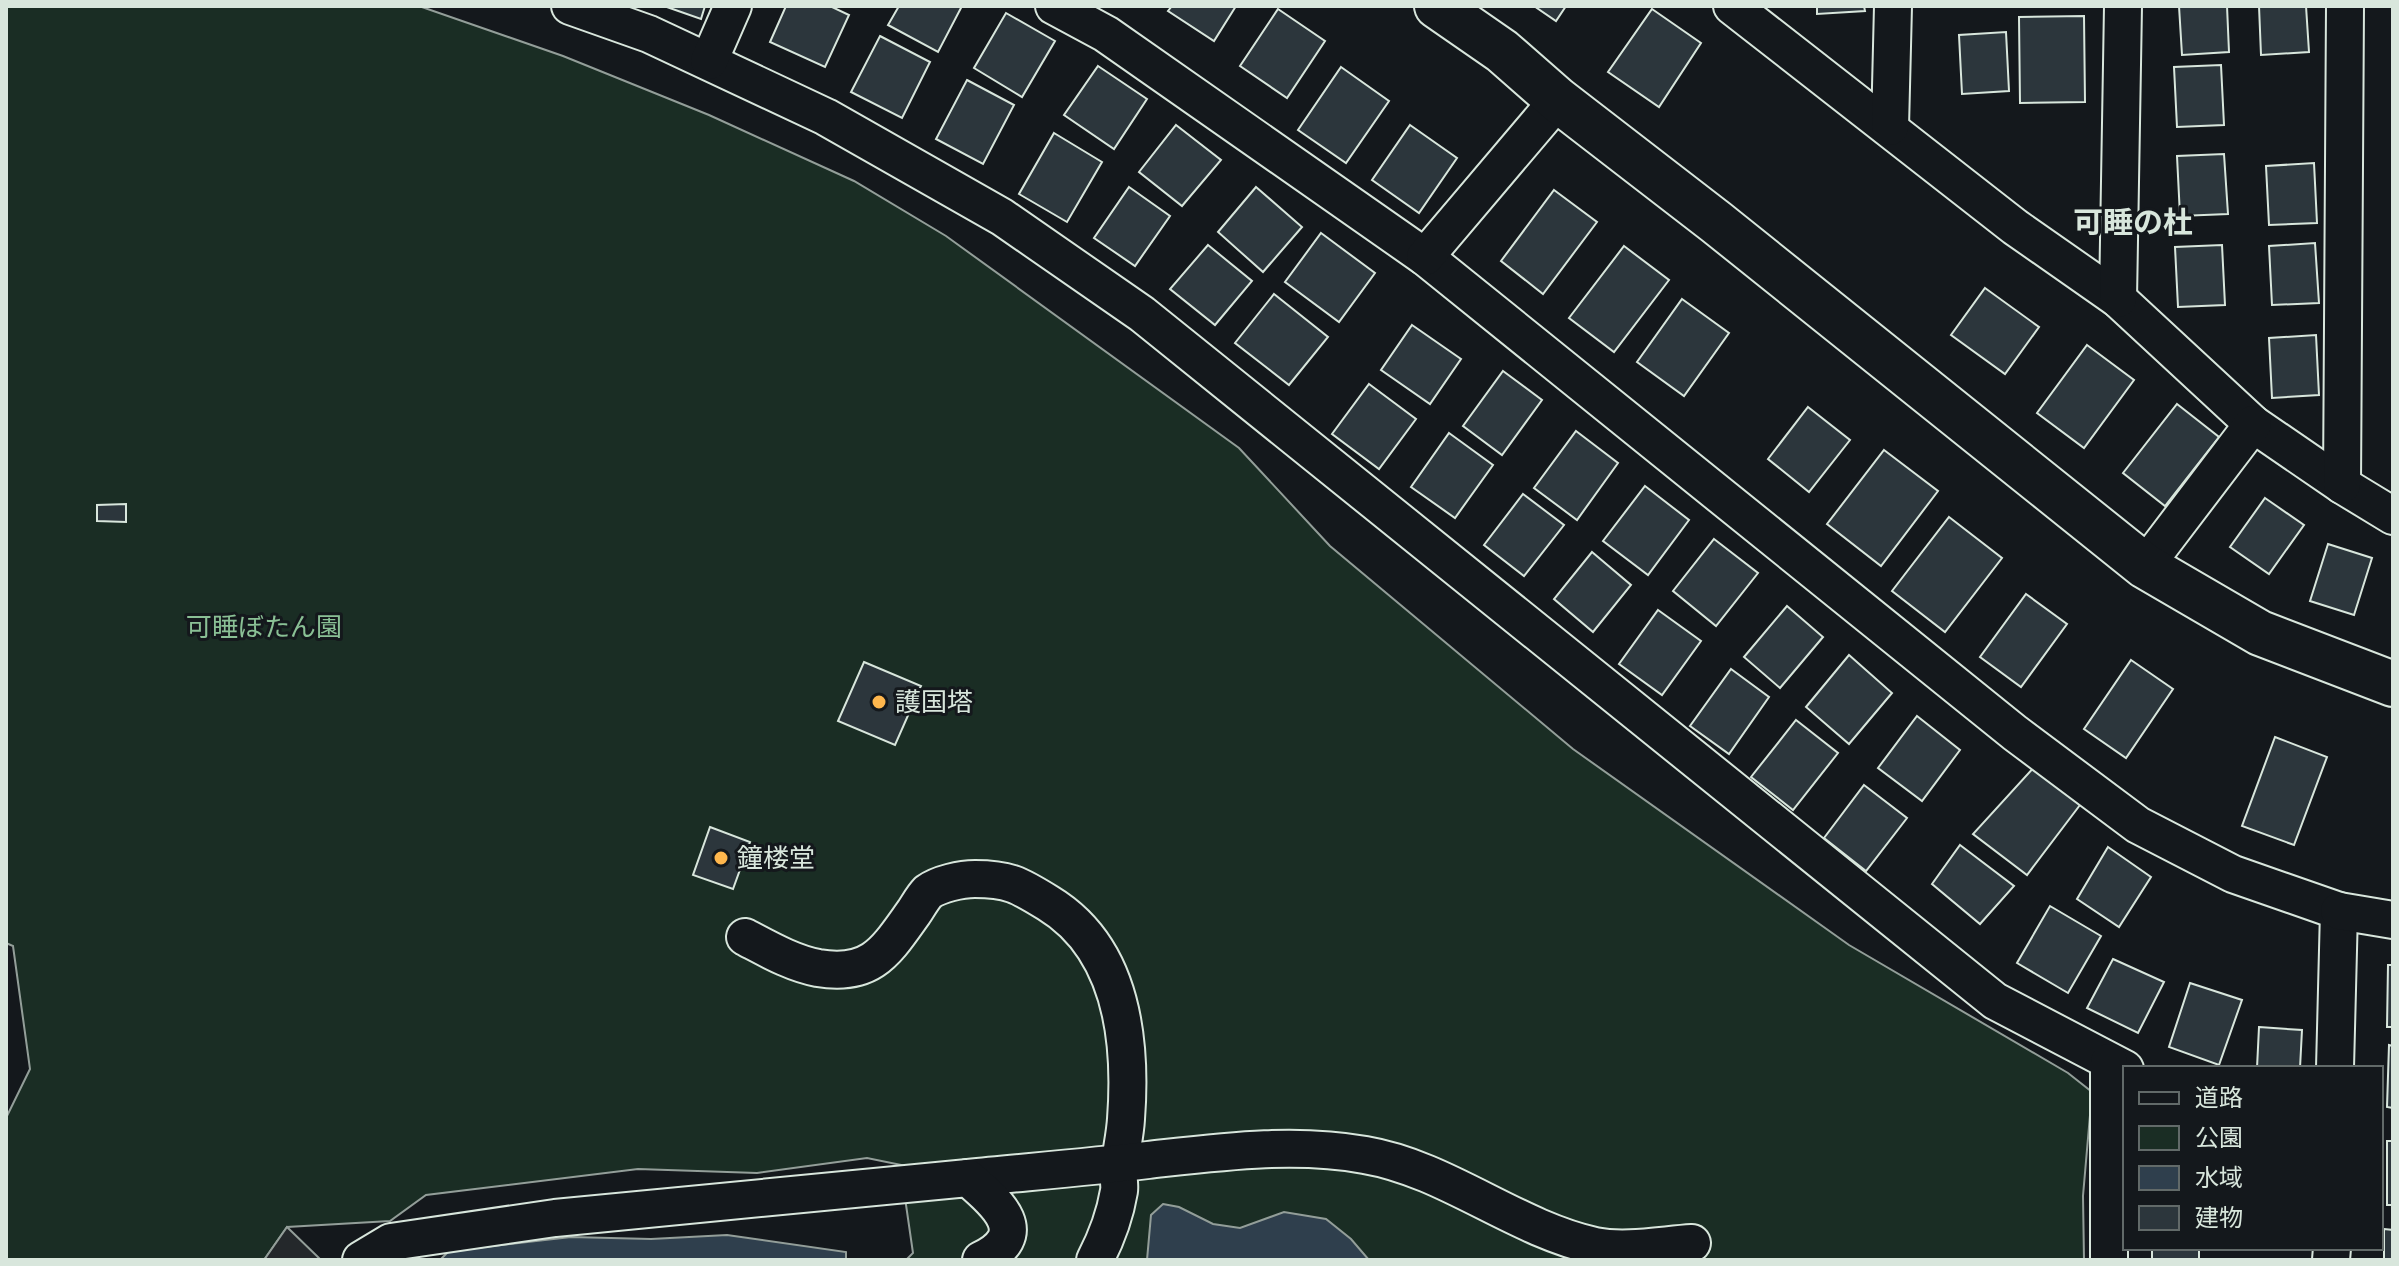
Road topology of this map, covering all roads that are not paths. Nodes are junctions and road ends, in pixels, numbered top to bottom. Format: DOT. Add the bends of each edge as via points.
graph roads {
  1 [pos="570,6"];
  2 [pos="733,6"];
  3 [pos="1054,6"];
  4 [pos="1437,6"];
  5 [pos="1732,6"];
  6 [pos="1893,6"];
  7 [pos="2123,6"];
  8 [pos="2345,6"];
  9 [pos="709,61"];
  10 [pos="1558,100"];
  11 [pos="1890,127"];
  12 [pos="1425,257"];
  13 [pos="2118,299"];
  14 [pos="2253,424"];
  15 [pos="2342,485"];
  16 [pos="2393,516"];
  17 [pos="2145,566"];
  18 [pos="2393,684"];
  19 [pos="2339,911"];
  20 [pos="2393,920"];
  21 [pos="745,937"];
  22 [pos="2117,1066"];
  23 [pos="2335,1066"];
  24 [pos="1121,1163"];
  25 [pos="968,1178"];
  26 [pos="1692,1243"];
  27 [pos="382,1254"];
  28 [pos="981,1260"];
  29 [pos="1095,1260"];
  30 [pos="2109,1260"];
  1 -- 9 [label="street"];
  2 -- 9 [label="street"];
  3 -- 12 [label="street" via="1106,34"];
  4 -- 10 [label="street" via="1502,51"];
  5 -- 11 [label="street"];
  6 -- 11 [label="street"];
  7 -- 13 [label="street"];
  8 -- 15 [label="street"];
  9 -- 22 [label="street" via="826,117 1002,217 1142,314 1995,1001"];
  10 -- 12 [label="street"];
  10 -- 17 [label="street"];
  11 -- 13 [label="street" via="2015,227"];
  12 -- 19 [label="street" via="2015,733 2138,825 2233,874"];
  13 -- 14 [label="street"];
  14 -- 15 [label="street"];
  14 -- 17 [label="street"];
  15 -- 16 [label="street"];
  17 -- 18 [label="street" via="2260,633"];
  19 -- 20 [label="street"];
  19 -- 23 [label="street"];
  21 -- 24 [label="street" via="817,968 866,966 893,944 928,892 972,879 1014,882 1069,915 1106,965 1121,1006 1126,1050"];
  22 -- 30 [label="street"];
  24 -- 25 [label="street"];
  24 -- 26 [label="street" via="1307,1149 1366,1155 1413,1168 1494,1207 1597,1246"];
  24 -- 29 [label="street" via="1120,1189"];
  25 -- 27 [label="street" via="555,1218"];
  25 -- 28 [label="street" via="997,1203 1007,1220 1007,1236 998,1251"];
}
